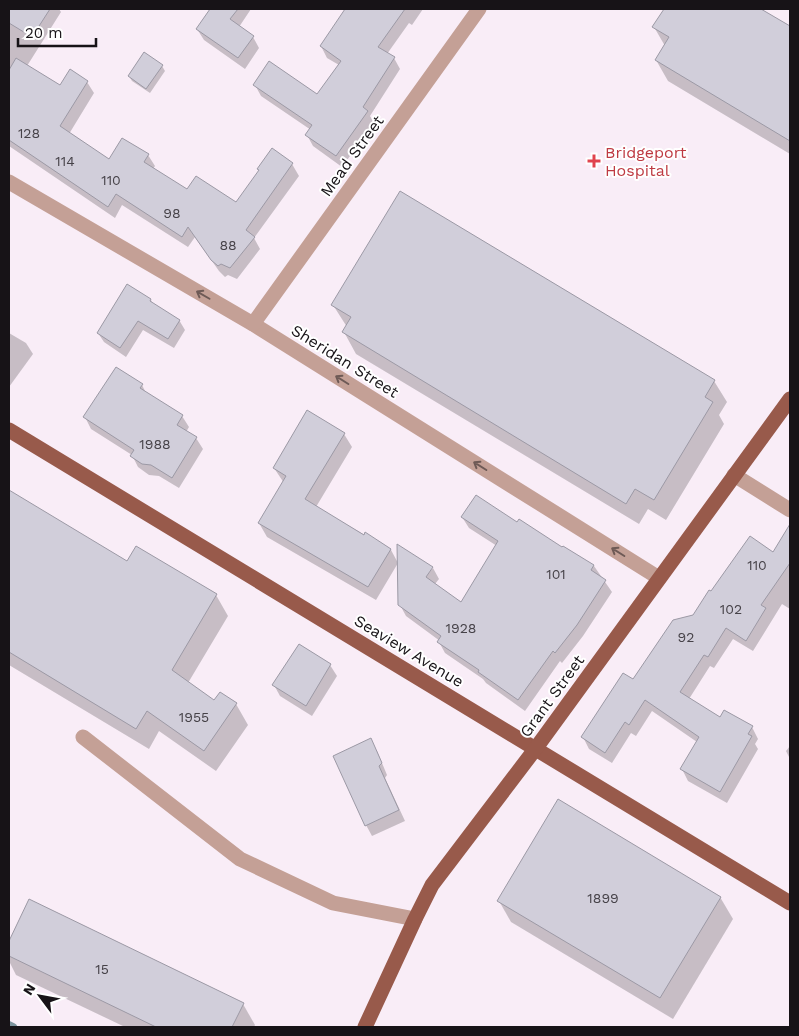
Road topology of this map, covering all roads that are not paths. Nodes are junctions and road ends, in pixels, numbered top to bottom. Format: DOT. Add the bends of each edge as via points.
graph roads {
  1 [pos="479,9"];
  2 [pos="9,182"];
  3 [pos="253,324"];
  4 [pos="790,399"];
  5 [pos="9,430"];
  6 [pos="734,475"];
  7 [pos="790,510"];
  8 [pos="659,578"];
  9 [pos="83,737"];
  10 [pos="536,748"];
  11 [pos="790,903"];
  12 [pos="415,919"];
  13 [pos="365,1027"];
  1 -- 3 [label="street, Mead Street"];
  3 -- 2 [label="street, Sheridan Street, one-way"];
  8 -- 3 [label="street, Sheridan Street, one-way"];
  4 -- 6 [label="main road, Grant Street"];
  5 -- 10 [label="main road, Seaview Avenue"];
  6 -- 7 [label="street"];
  6 -- 8 [label="main road, Grant Street"];
  8 -- 10 [label="main road, Grant Street"];
  9 -- 12 [label="street" via="240,859 333,903"];
  10 -- 11 [label="main road, Seaview Avenue"];
  10 -- 12 [label="main road, Grant Street" via="432,885"];
  12 -- 13 [label="main road, Grant Street"];
}
